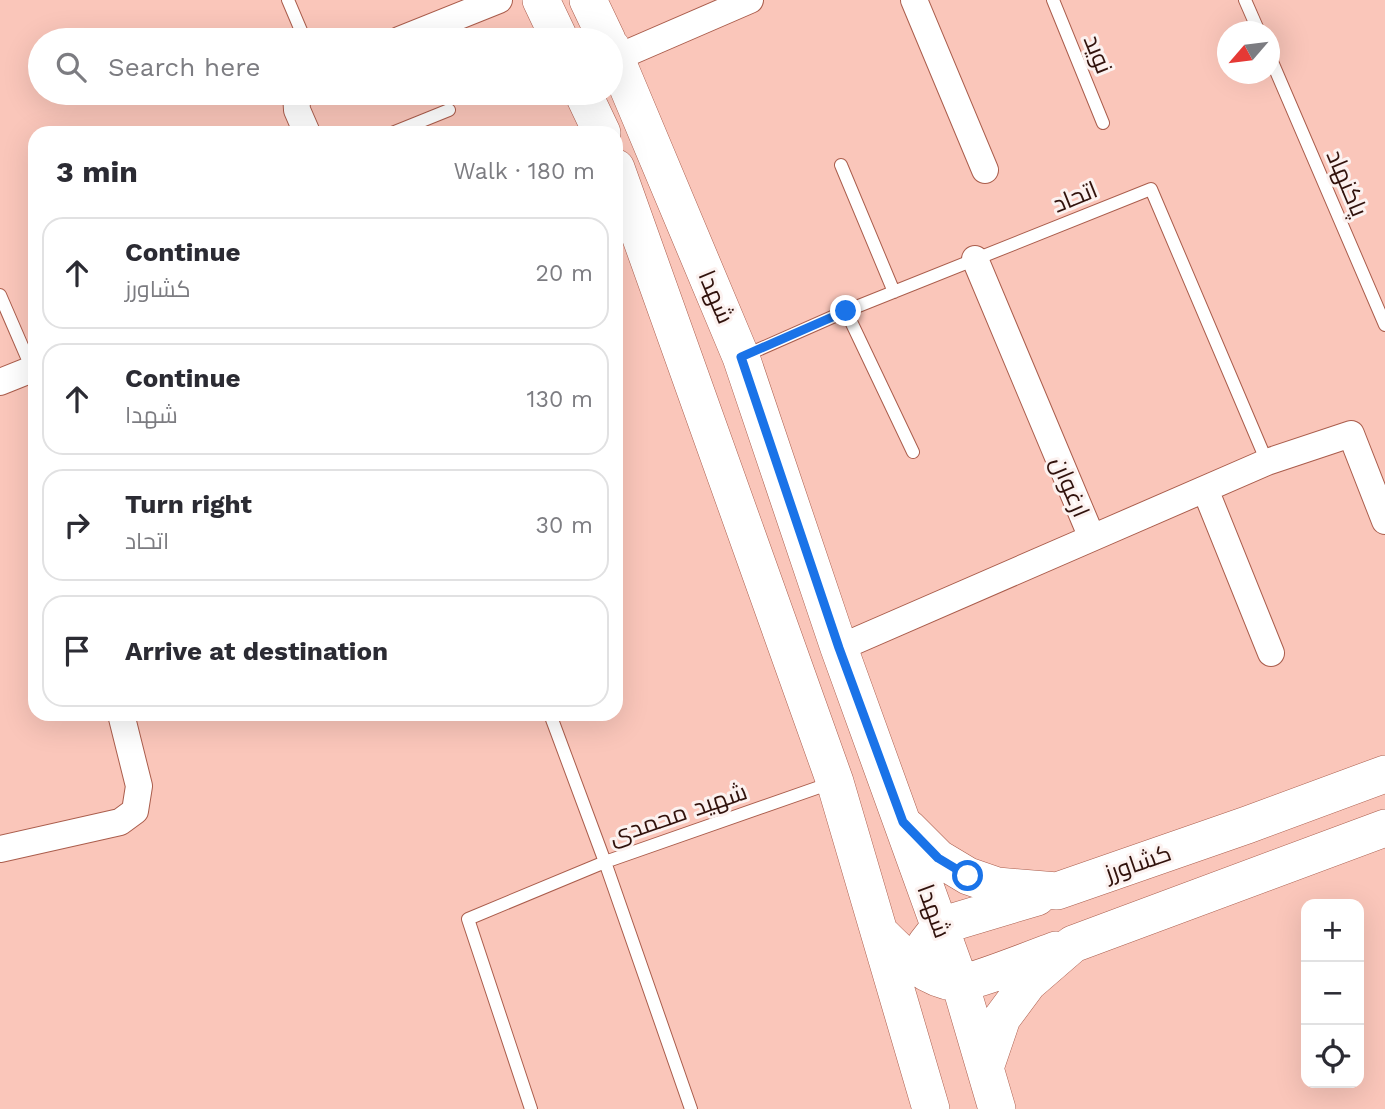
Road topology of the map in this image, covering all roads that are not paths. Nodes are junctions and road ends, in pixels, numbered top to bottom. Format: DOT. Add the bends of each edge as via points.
graph roads {
  1 [pos="288,0"];
  2 [pos="499,0"];
  3 [pos="541,0"];
  4 [pos="588,0"];
  5 [pos="750,0"];
  6 [pos="914,0"];
  7 [pos="1053,0"];
  8 [pos="1245,0"];
  9 [pos="1254,21"];
  10 [pos="300,28"];
  11 [pos="429,28"];
  12 [pos="554,28"];
  13 [pos="601,28"];
  14 [pos="623,45"];
  15 [pos="623,77"];
  16 [pos="1280,82"];
  17 [pos="297,105"];
  18 [pos="589,105"];
  19 [pos="449,110"];
  20 [pos="1103,123"];
  21 [pos="304,126"];
  22 [pos="409,126"];
  23 [pos="599,126"];
  24 [pos="841,165"];
  25 [pos="985,170"];
  26 [pos="623,188"];
  27 [pos="975,259"];
  28 [pos="894,292"];
  29 [pos="0,295"];
  30 [pos="846,311"];
  31 [pos="1385,325"];
  32 [pos="741,357"];
  33 [pos="28,358"];
  34 [pos="28,374"];
  35 [pos="0,382"];
  36 [pos="913,452"];
  37 [pos="1267,462"];
  38 [pos="1205,489"];
  39 [pos="1385,521"];
  40 [pos="1092,538"];
  41 [pos="839,648"];
  42 [pos="1271,653"];
  43 [pos="123,721"];
  44 [pos="554,721"];
  45 [pos="1385,774"];
  46 [pos="835,782"];
  47 [pos="903,822"];
  48 [pos="1385,828"];
  49 [pos="0,849"];
  50 [pos="605,862"];
  51 [pos="1057,891"];
  52 [pos="940,926"];
  53 [pos="881,934"];
  54 [pos="1073,944"];
  55 [pos="914,965"];
  56 [pos="960,983"];
  57 [pos="900,1006"];
  58 [pos="985,1068"];
  59 [pos="531,1109"];
  60 [pos="691,1109"];
  61 [pos="931,1109"];
  62 [pos="997,1109"];
  1 -- 10 [label="lane"];
  2 -- 11 [label="street"];
  3 -- 12 [label="main road"];
  4 -- 13 [label="main road, شهدا"];
  5 -- 14 [label="street"];
  6 -- 25 [label="street"];
  7 -- 20 [label="lane, نوید"];
  8 -- 9 [label="lane"];
  15 -- 32 [label="main road, شهدا"];
  16 -- 31 [label="lane, پاکنهاد"];
  17 -- 21 [label="street"];
  18 -- 23 [label="main road"];
  19 -- 22 [label="lane"];
  24 -- 28 [label="lane"];
  26 -- 46 [label="main road, شهدا"];
  27 -- 28 [label="lane, اتحاد"];
  27 -- 37 [label="lane, اتحاد" via="1151,189"];
  27 -- 40 [label="street, ارغوان"];
  28 -- 30 [label="lane, اتحاد"];
  29 -- 33 [label="lane"];
  30 -- 32 [label="lane, اتحاد"];
  30 -- 36 [label="lane"];
  32 -- 41 [label="main road, شهدا"];
  34 -- 35 [label="street"];
  37 -- 38 [label="street"];
  37 -- 39 [label="street" via="1351,434"];
  38 -- 40 [label="street"];
  38 -- 42 [label="street"];
  40 -- 41 [label="street, ارغوان"];
  41 -- 47 [label="main road, شهدا"];
  43 -- 49 [label="street" via="139,786 135,811 120,822"];
  44 -- 50 [label="lane, شهید محمدی"];
  45 -- 51 [label="main road, کشاورز"];
  46 -- 50 [label="lane, شهید محمدی"];
  46 -- 53 [label="main road, شهدا"];
  47 -- 51 [label="main road, کشاورز" via="938,858 968,876 997,886"];
  47 -- 52 [label="main road, شهدا"];
  48 -- 54 [label="main road"];
  50 -- 59 [label="lane" via="468,919"];
  50 -- 60 [label="lane"];
  51 -- 52 [label="main road"];
  52 -- 55 [label="main road"];
  52 -- 56 [label="main road, شهدا"];
  53 -- 55 [label="main road"];
  53 -- 57 [label="main road, شهدا"];
  54 -- 56 [label="main road"];
  54 -- 58 [label="main road" via="1028,983 1002,1018"];
  55 -- 56 [label="main road"];
  55 -- 57 [label="main road"];
  56 -- 58 [label="main road, شهدا"];
  57 -- 61 [label="main road, شهدا"];
  58 -- 62 [label="main road, شهدا"];
}
